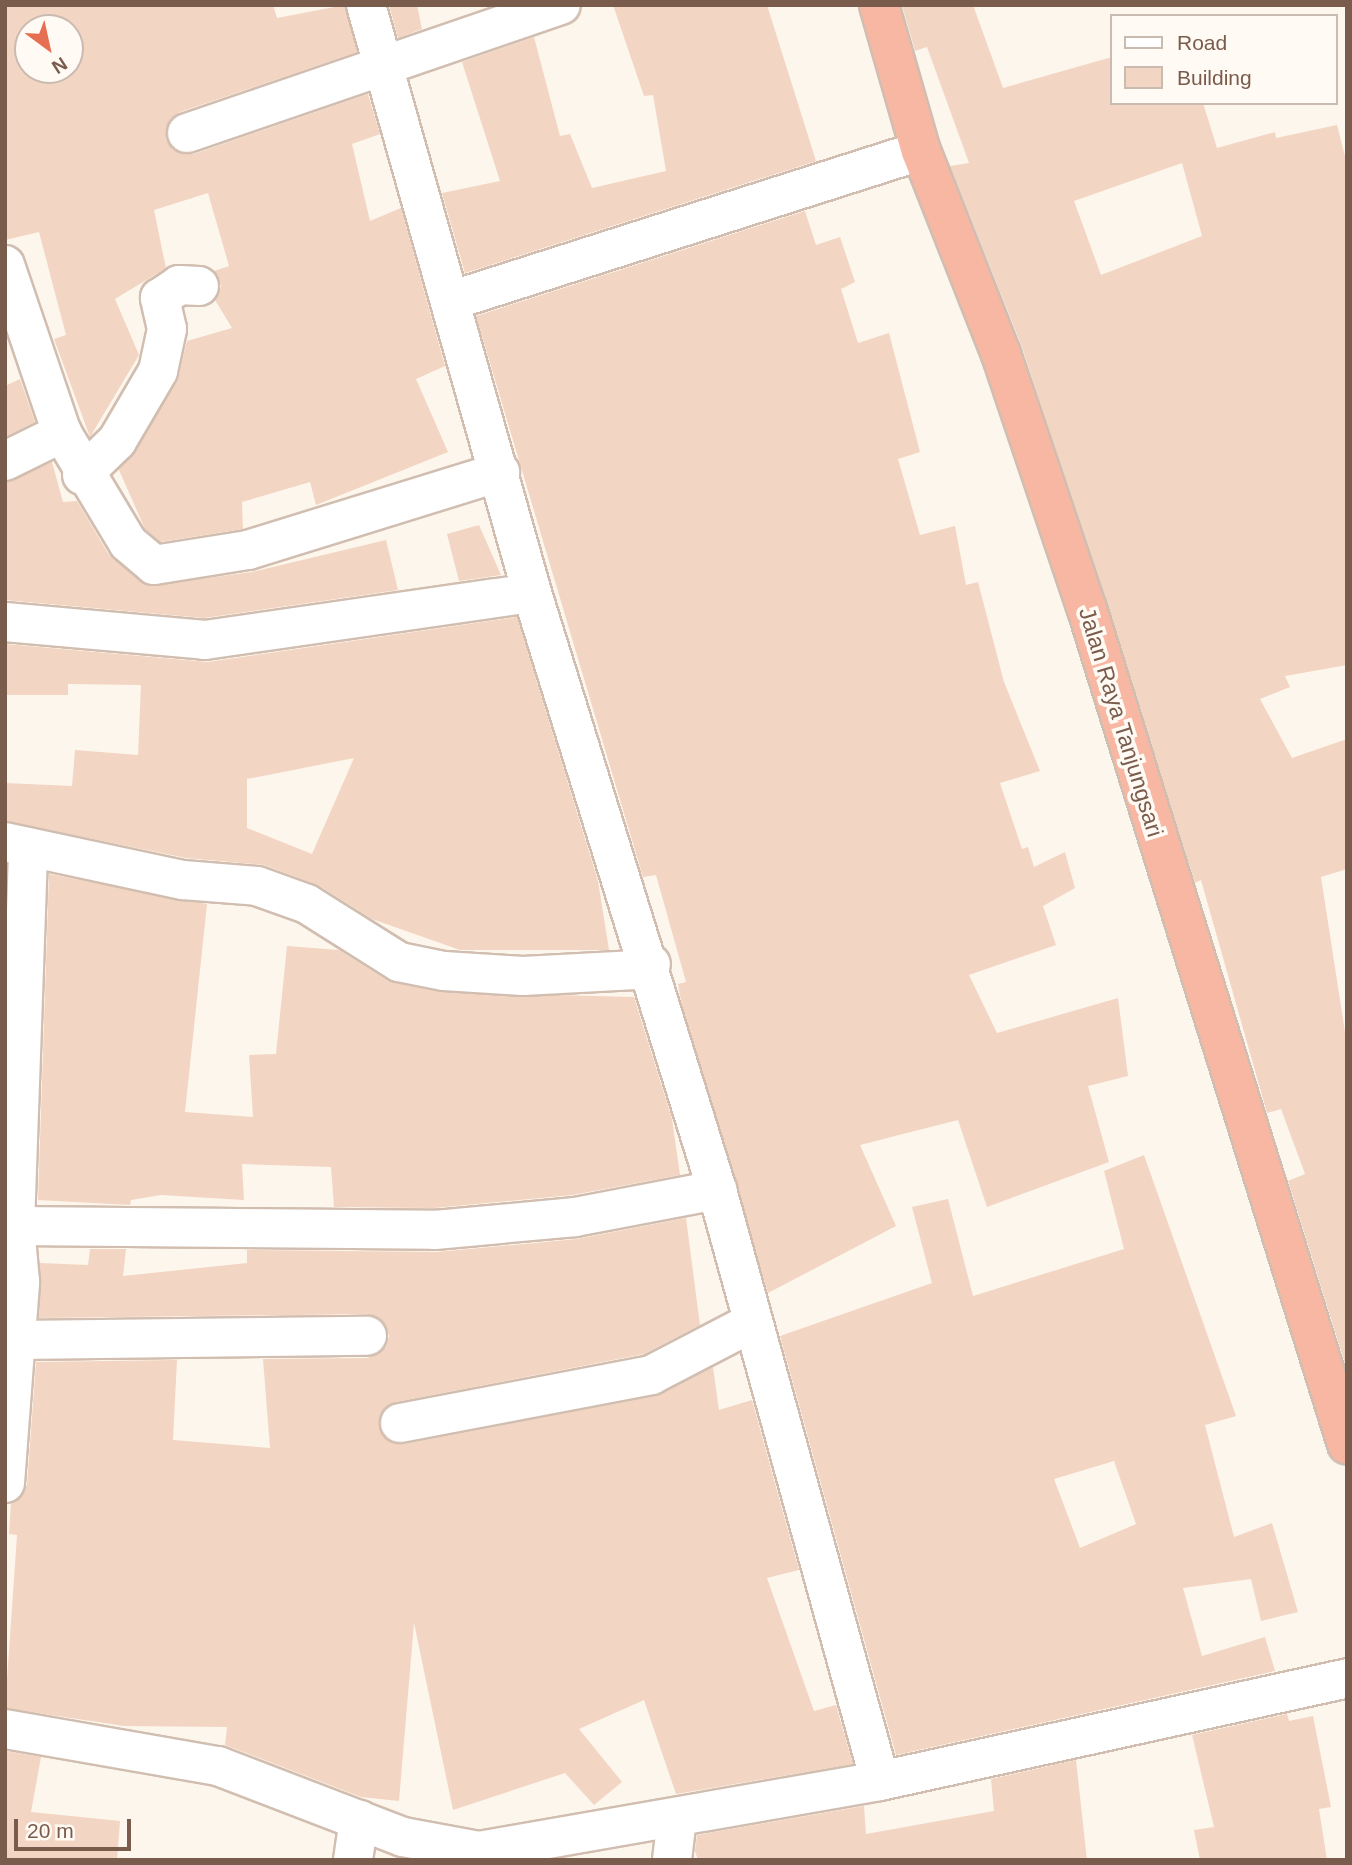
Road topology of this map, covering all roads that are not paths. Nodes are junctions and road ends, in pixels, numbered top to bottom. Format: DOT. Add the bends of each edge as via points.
graph roads {
  1 [pos="366,5"];
  2 [pos="561,5"];
  3 [pos="879,5"];
  4 [pos="382,63"];
  5 [pos="187,132"];
  6 [pos="921,152"];
  7 [pos="5,265"];
  8 [pos="199,286"];
  9 [pos="450,301"];
  10 [pos="62,433"];
  11 [pos="5,461"];
  12 [pos="500,472"];
  13 [pos="82,475"];
  14 [pos="532,593"];
  15 [pos="5,622"];
  16 [pos="17,845"];
  17 [pos="652,964"];
  18 [pos="717,1190"];
  19 [pos="15,1226"];
  20 [pos="13,1281"];
  21 [pos="751,1323"];
  22 [pos="367,1336"];
  23 [pos="17,1340"];
  24 [pos="8,1410"];
  25 [pos="400,1423"];
  26 [pos="1347,1444"];
  27 [pos="5,1483"];
  28 [pos="1347,1678"];
  29 [pos="5,1729"];
  30 [pos="880,1781"];
  31 [pos="677,1818"];
  32 [pos="359,1819"];
  33 [pos="353,1860"];
  34 [pos="671,1860"];
  1 -- 4 [label="street"];
  2 -- 4 [label="street"];
  3 -- 6 [label="highway, Jalan Raya Tanjungsari"];
  4 -- 5 [label="street"];
  4 -- 9 [label="street"];
  6 -- 9 [label="street"];
  6 -- 26 [label="highway, Jalan Raya Tanjungsari" via="1001,354 1087,609"];
  7 -- 10 [label="street"];
  8 -- 13 [label="street" via="179,285 160,298 167,330 158,371 117,441"];
  9 -- 12 [label="street"];
  10 -- 11 [label="street"];
  10 -- 13 [label="street"];
  12 -- 13 [label="street" via="248,550 154,565 128,543"];
  12 -- 14 [label="street"];
  14 -- 15 [label="street" via="205,640"];
  14 -- 17 [label="street"];
  16 -- 17 [label="street" via="183,880 257,886 307,904 399,962 444,971 523,976 636,970"];
  16 -- 19 [label="street"];
  17 -- 18 [label="street"];
  18 -- 19 [label="street" via="575,1217 435,1230"];
  18 -- 21 [label="street"];
  19 -- 20 [label="street"];
  20 -- 23 [label="street"];
  21 -- 25 [label="street" via="651,1375"];
  21 -- 30 [label="street"];
  22 -- 23 [label="street"];
  23 -- 24 [label="street"];
  24 -- 27 [label="street"];
  28 -- 30 [label="street"];
  29 -- 32 [label="street" via="218,1766"];
  30 -- 31 [label="street"];
  31 -- 32 [label="street" via="479,1851 425,1843"];
  31 -- 34 [label="street"];
  32 -- 33 [label="street"];
}
